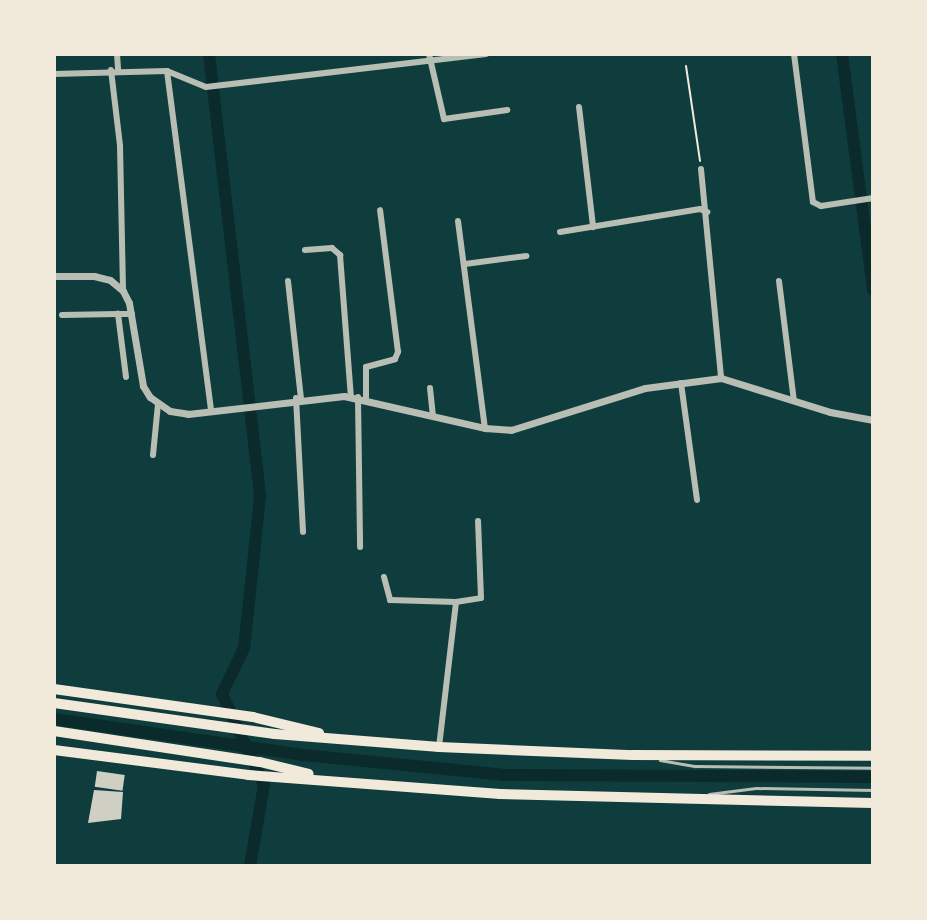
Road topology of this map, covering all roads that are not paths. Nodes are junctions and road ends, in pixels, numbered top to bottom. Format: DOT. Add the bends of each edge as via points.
graph roads {
  1 [pos="117,54"];
  2 [pos="486,54"];
  3 [pos="794,54"];
  4 [pos="434,58"];
  5 [pos="115,70"];
  6 [pos="167,71"];
  7 [pos="54,74"];
  8 [pos="579,107"];
  9 [pos="507,110"];
  10 [pos="701,169"];
  11 [pos="871,199"];
  12 [pos="380,210"];
  13 [pos="707,212"];
  14 [pos="458,221"];
  15 [pos="593,227"];
  16 [pos="559,232"];
  17 [pos="305,250"];
  18 [pos="526,256"];
  19 [pos="465,264"];
  20 [pos="54,275"];
  21 [pos="288,281"];
  22 [pos="779,281"];
  23 [pos="123,290"];
  24 [pos="118,314"];
  25 [pos="132,314"];
  26 [pos="62,315"];
  27 [pos="126,377"];
  28 [pos="721,378"];
  29 [pos="681,383"];
  30 [pos="430,388"];
  31 [pos="298,398"];
  32 [pos="358,398"];
  33 [pos="793,401"];
  34 [pos="158,404"];
  35 [pos="211,411"];
  36 [pos="433,415"];
  37 [pos="873,420"];
  38 [pos="485,428"];
  39 [pos="153,456"];
  40 [pos="697,500"];
  41 [pos="478,521"];
  42 [pos="303,532"];
  43 [pos="360,547"];
  44 [pos="384,577"];
  45 [pos="456,602"];
  46 [pos="54,689"];
  47 [pos="54,702"];
  48 [pos="54,732"];
  49 [pos="330,735"];
  50 [pos="439,747"];
  51 [pos="54,750"];
  52 [pos="633,755"];
  53 [pos="873,755"];
  54 [pos="873,768"];
  55 [pos="324,778"];
  56 [pos="873,790"];
  57 [pos="667,800"];
  58 [pos="873,803"];
  1 -- 5 [label="street"];
  2 -- 4 [label="street"];
  3 -- 11 [label="street" via="813,202 821,206"];
  4 -- 6 [label="street" via="205,87"];
  4 -- 9 [label="street" via="444,119"];
  5 -- 6 [label="street"];
  5 -- 7 [label="street"];
  5 -- 23 [label="street"];
  6 -- 35 [label="street"];
  8 -- 15 [label="street"];
  10 -- 13 [label="street"];
  12 -- 32 [label="street" via="398,352 395,359 366,367"];
  13 -- 15 [label="street" via="700,209"];
  13 -- 28 [label="street"];
  14 -- 19 [label="street"];
  15 -- 16 [label="street"];
  17 -- 32 [label="street" via="332,248 340,256"];
  18 -- 19 [label="street"];
  19 -- 38 [label="street"];
  20 -- 23 [label="street" via="94,276"];
  21 -- 31 [label="street"];
  22 -- 33 [label="street"];
  23 -- 25 [label="street"];
  24 -- 25 [label="street"];
  24 -- 26 [label="street"];
  24 -- 27 [label="street"];
  25 -- 34 [label="street" via="143,386"];
  28 -- 29 [label="street"];
  28 -- 33 [label="street"];
  29 -- 38 [label="street" via="645,388 531,426"];
  29 -- 40 [label="street"];
  30 -- 36 [label="street"];
  31 -- 32 [label="street"];
  31 -- 35 [label="street"];
  31 -- 42 [label="street"];
  32 -- 36 [label="street"];
  32 -- 43 [label="street"];
  33 -- 37 [label="street"];
  34 -- 35 [label="street" via="188,414"];
  34 -- 39 [label="street"];
  36 -- 38 [label="street"];
  41 -- 45 [label="street" via="481,598"];
  44 -- 45 [label="street" via="390,600"];
  45 -- 50 [label="street"];
  46 -- 49 [label="main road" via="253,717"];
  47 -- 49 [label="main road" via="251,731"];
  48 -- 55 [label="main road" via="260,762"];
  49 -- 50 [label="main road"];
  50 -- 52 [label="main road"];
  51 -- 55 [label="main road" via="249,775"];
  52 -- 53 [label="main road"];
  52 -- 54 [label="lane" via="695,766"];
  55 -- 57 [label="main road" via="486,793"];
  56 -- 57 [label="lane" via="756,788"];
  57 -- 58 [label="main road"];
}
